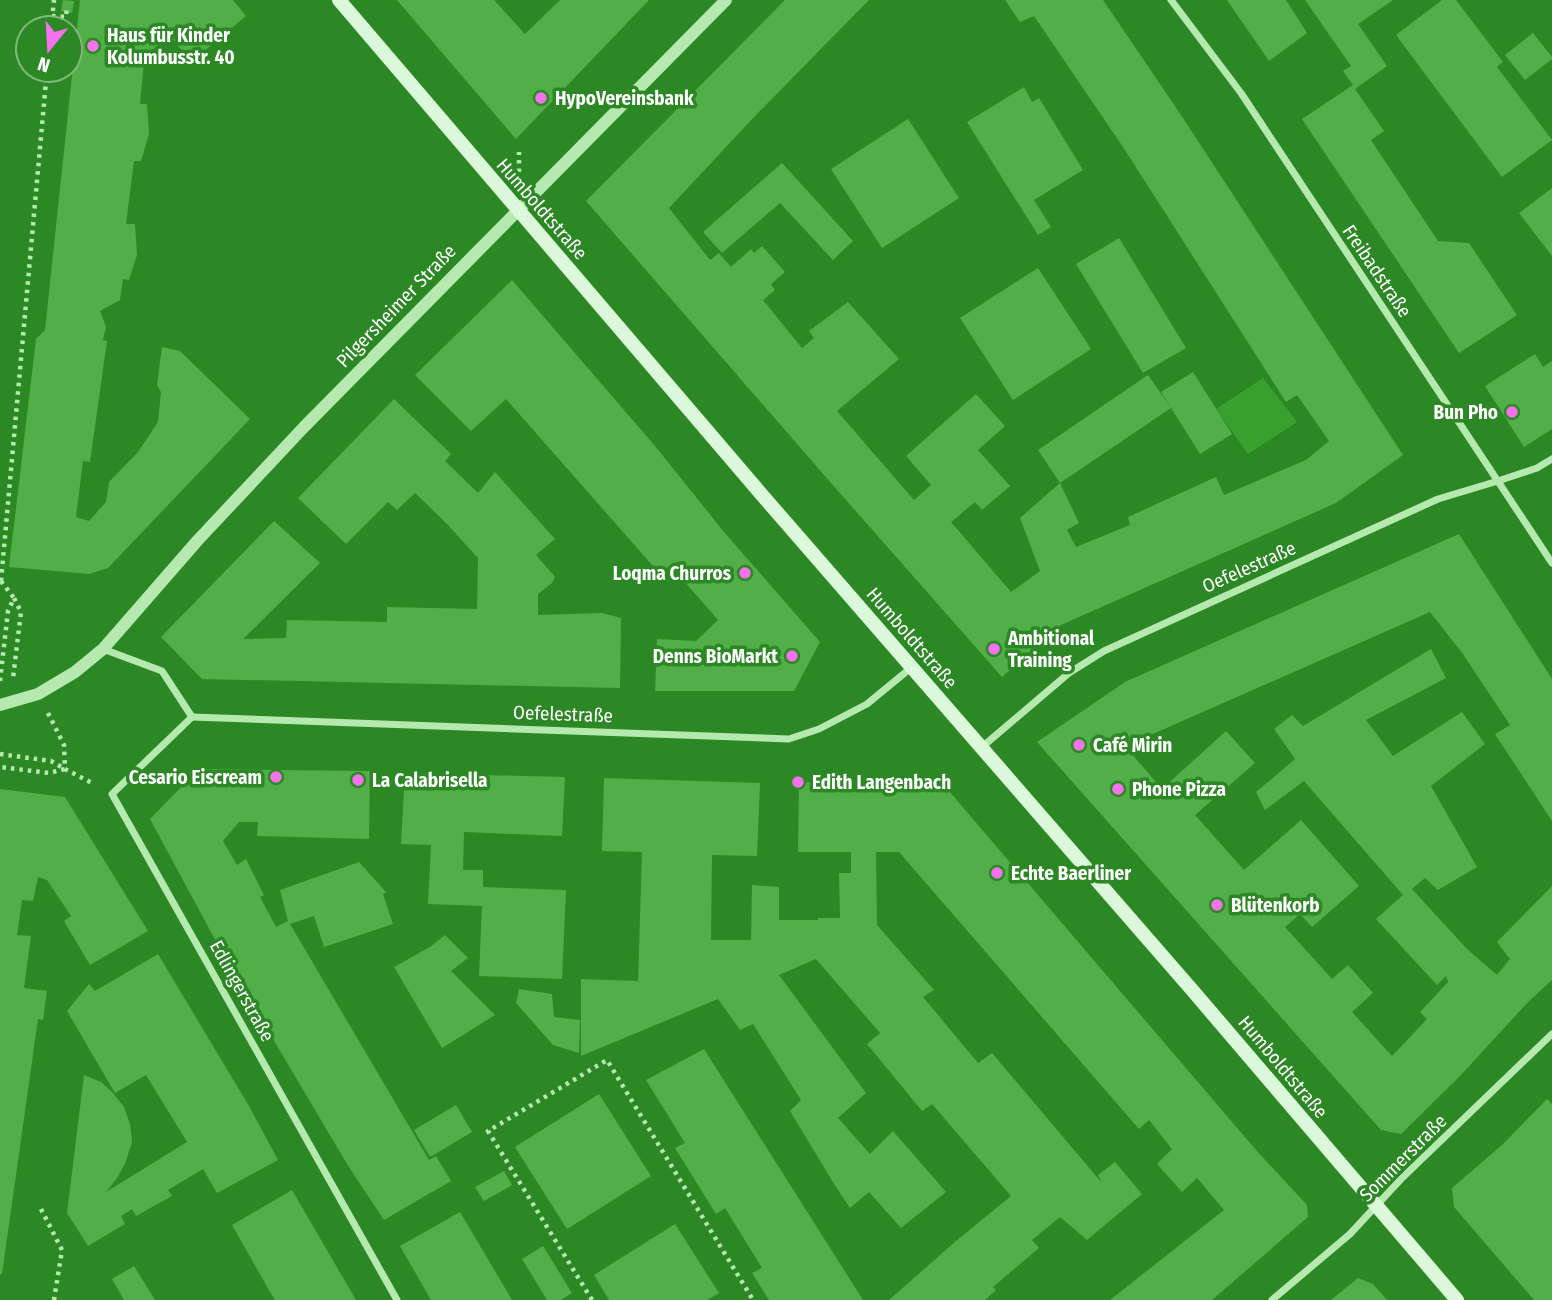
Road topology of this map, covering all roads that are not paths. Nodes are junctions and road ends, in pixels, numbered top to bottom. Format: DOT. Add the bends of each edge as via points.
graph roads {
  1 [pos="339,0"];
  2 [pos="726,0"];
  3 [pos="1171,0"];
  4 [pos="518,209"];
  5 [pos="1552,458"];
  6 [pos="1498,481"];
  7 [pos="1552,563"];
  8 [pos="103,649"];
  9 [pos="912,667"];
  10 [pos="0,705"];
  11 [pos="192,717"];
  12 [pos="982,747"];
  13 [pos="1552,1034"];
  14 [pos="1377,1206"];
  15 [pos="397,1300"];
  16 [pos="1272,1300"];
  17 [pos="1457,1300"];
  1 -- 4 [label="main road, Humboldtstraße"];
  2 -- 4 [label="street, Pilgersheimer Straße"];
  3 -- 6 [label="street, Freibadstraße" via="1241,93"];
  4 -- 8 [label="street, Pilgersheimer Straße" via="304,427"];
  4 -- 9 [label="main road, Humboldtstraße"];
  5 -- 6 [label="street, Oefelestraße"];
  6 -- 7 [label="street, Freibadstraße"];
  6 -- 12 [label="street, Oefelestraße" via="1438,499 1104,650 1069,673"];
  8 -- 10 [label="street, Pilgersheimer Straße" via="38,694"];
  8 -- 11 [label="street" via="162,671"];
  9 -- 11 [label="street, Oefelestraße" via="867,704 820,730 789,738"];
  9 -- 12 [label="main road, Humboldtstraße"];
  11 -- 15 [label="street, Edlingerstraße" via="112,794"];
  12 -- 14 [label="main road, Humboldtstraße"];
  13 -- 14 [label="street, Sommerstraße"];
  14 -- 16 [label="street, Sommerstraße"];
  14 -- 17 [label="main road, Humboldtstraße"];
}
